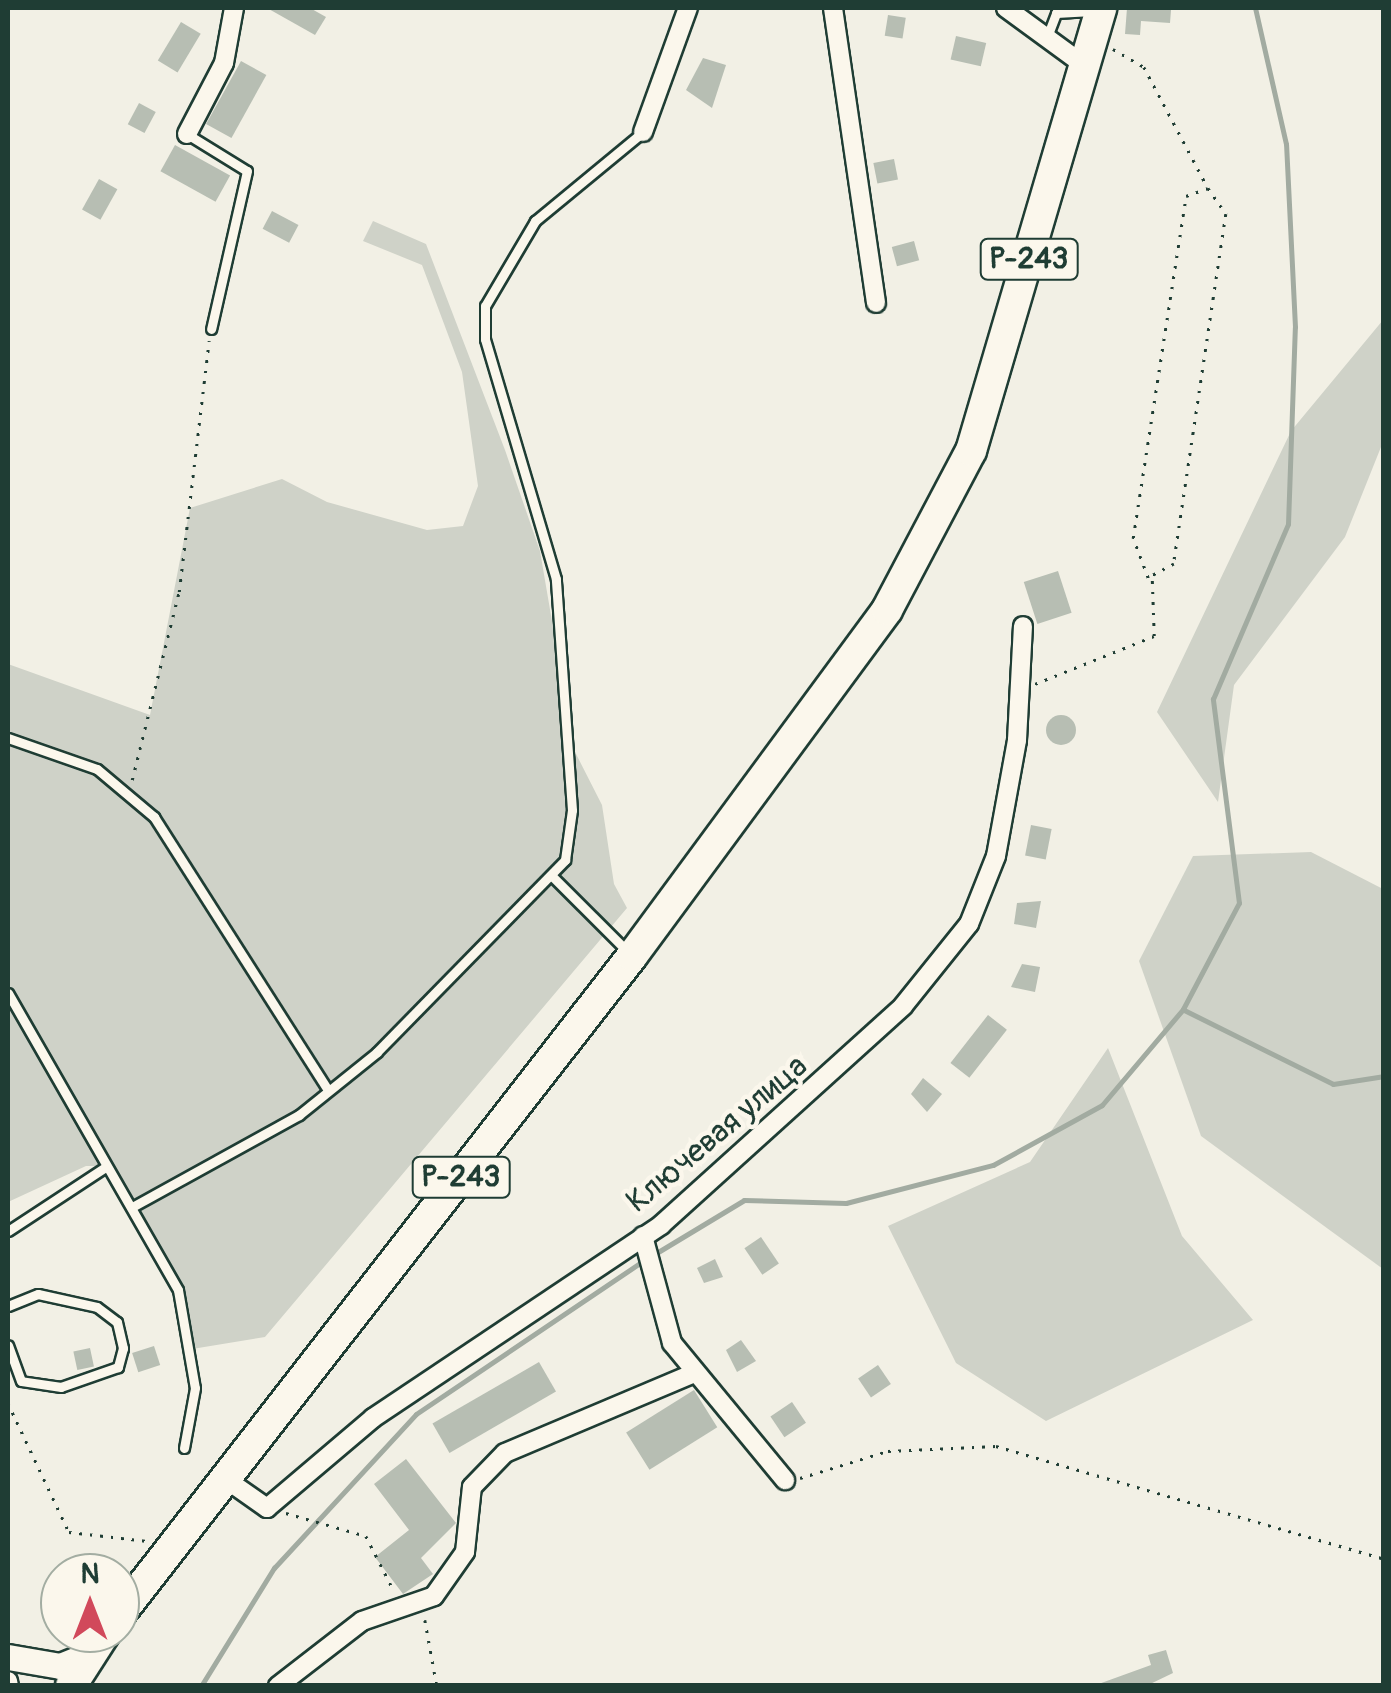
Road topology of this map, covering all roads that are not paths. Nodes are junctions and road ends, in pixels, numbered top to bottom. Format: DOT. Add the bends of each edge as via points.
graph roads {
  1 [pos="234,8"];
  2 [pos="688,8"];
  3 [pos="833,8"];
  4 [pos="1006,8"];
  5 [pos="1094,30"];
  6 [pos="1047,38"];
  7 [pos="643,132"];
  8 [pos="187,134"];
  9 [pos="876,303"];
  10 [pos="211,329"];
  11 [pos="1023,626"];
  12 [pos="8,738"];
  13 [pos="554,878"];
  14 [pos="632,956"];
  15 [pos="8,994"];
  16 [pos="327,1089"];
  17 [pos="107,1166"];
  18 [pos="134,1206"];
  19 [pos="8,1231"];
  20 [pos="644,1236"];
  21 [pos="8,1306"];
  22 [pos="8,1345"];
  23 [pos="694,1373"];
  24 [pos="184,1448"];
  25 [pos="227,1480"];
  26 [pos="785,1480"];
  27 [pos="140,1589"];
  28 [pos="81,1653"];
  29 [pos="91,1653"];
  30 [pos="8,1657"];
  31 [pos="72,1686"];
  32 [pos="278,1686"];
  1 -- 8 [label="street" via="224,62"];
  2 -- 7 [label="street"];
  3 -- 9 [label="street"];
  4 -- 6 [label="street"];
  5 -- 6 [label="street"];
  5 -- 6 [label="lane" via="1056,13"];
  5 -- 14 [label="highway, Р-243" via="976,434 932,534 839,684"];
  7 -- 13 [label="lane" via="535,221 485,306 485,339 556,578 572,827"];
  8 -- 10 [label="lane" via="248,171"];
  11 -- 20 [label="street, Ключевая улица" via="996,856 968,924 828,1080"];
  12 -- 16 [label="lane" via="97,770 179,848 237,960"];
  13 -- 14 [label="lane"];
  13 -- 16 [label="lane"];
  14 -- 25 [label="highway, Р-243"];
  15 -- 17 [label="lane"];
  16 -- 18 [label="lane" via="280,1128"];
  17 -- 18 [label="lane"];
  17 -- 19 [label="lane"];
  18 -- 24 [label="lane" via="186,1318 195,1388"];
  20 -- 23 [label="street" via="672,1343"];
  20 -- 25 [label="street, Ключевая улица" via="372,1418 267,1508"];
  21 -- 22 [label="lane" via="38,1294 97,1307 117,1322 122,1348 118,1367 61,1386 21,1381"];
  23 -- 26 [label="street"];
  23 -- 32 [label="street" via="506,1453 472,1487 466,1552 434,1596 362,1622"];
  25 -- 27 [label="highway, Р-243"];
  28 -- 30 [label="main road" via="60,1666"];
  29 -- 31 [label="highway"];
}
